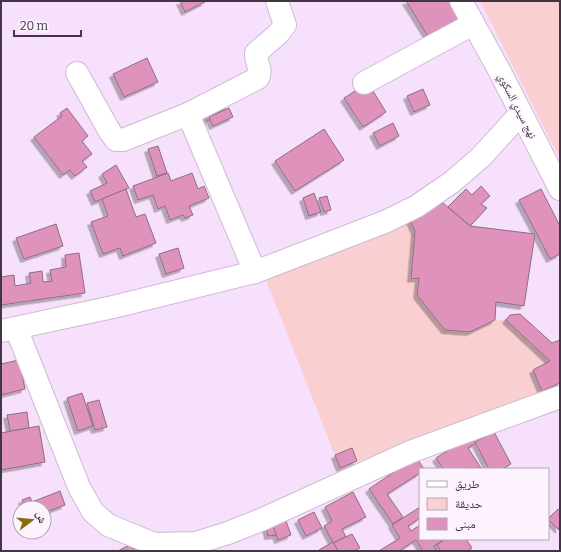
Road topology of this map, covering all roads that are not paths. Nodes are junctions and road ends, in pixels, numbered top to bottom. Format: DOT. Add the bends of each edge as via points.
graph roads {
  1 [pos="277,1"];
  2 [pos="461,1"];
  3 [pos="473,24"];
  4 [pos="77,73"];
  5 [pos="364,83"];
  6 [pos="521,113"];
  7 [pos="188,114"];
  8 [pos="560,189"];
  9 [pos="255,272"];
  10 [pos="9,329"];
  11 [pos="560,397"];
  12 [pos="156,547"];
  1 -- 7 [label="street" via="284,25 278,34 256,53 255,58 260,69 258,78"];
  2 -- 3 [label="street, نهج سيدي السكوي"];
  3 -- 5 [label="street"];
  3 -- 6 [label="street, نهج سيدي السكوي"];
  4 -- 7 [label="street" via="116,140 123,140"];
  6 -- 8 [label="street, نهج سيدي السكوي"];
  6 -- 9 [label="street" via="481,157 452,182 417,206 360,232"];
  7 -- 9 [label="street"];
  9 -- 10 [label="street" via="113,307"];
  10 -- 12 [label="street" via="79,487 93,512 108,526"];
  11 -- 12 [label="street" via="410,452 228,533 196,543"];
}
